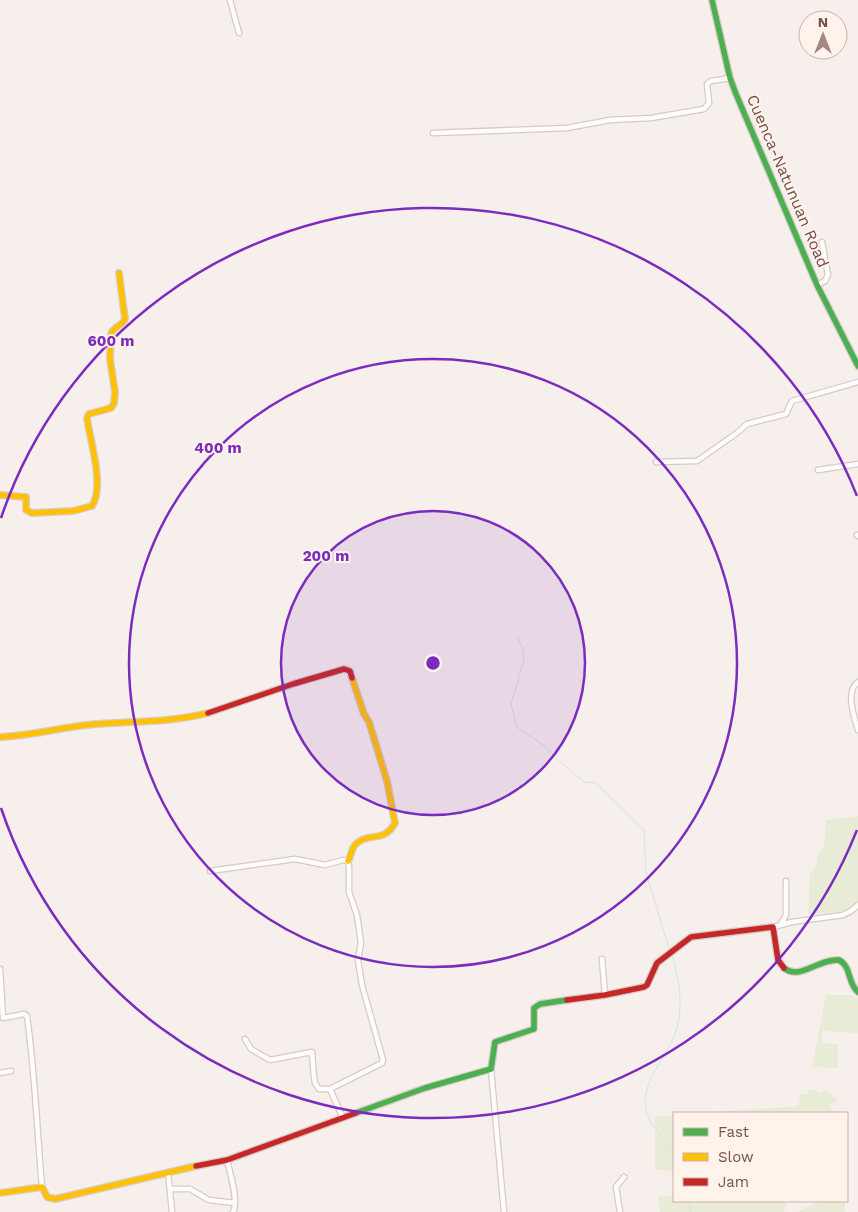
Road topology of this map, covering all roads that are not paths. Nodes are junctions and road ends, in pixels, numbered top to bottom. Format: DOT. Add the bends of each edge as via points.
graph roads {
  1 [pos="230,0"];
  2 [pos="712,0"];
  3 [pos="239,33"];
  4 [pos="730,78"];
  5 [pos="432,133"];
  6 [pos="822,242"];
  7 [pos="119,273"];
  8 [pos="817,285"];
  9 [pos="858,366"];
  10 [pos="858,382"];
  11 [pos="656,462"];
  12 [pos="858,464"];
  13 [pos="818,470"];
  14 [pos="0,495"];
  15 [pos="858,682"];
  16 [pos="858,730"];
  17 [pos="0,737"];
  18 [pos="348,862"];
  19 [pos="210,871"];
  20 [pos="786,882"];
  21 [pos="858,904"];
  22 [pos="781,924"];
  23 [pos="773,927"];
  24 [pos="602,959"];
  25 [pos="0,969"];
  26 [pos="858,992"];
  27 [pos="605,995"];
  28 [pos="1,1018"];
  29 [pos="245,1038"];
  30 [pos="491,1069"];
  31 [pos="11,1071"];
  32 [pos="0,1073"];
  33 [pos="330,1089"];
  34 [pos="343,1118"];
  35 [pos="228,1160"];
  36 [pos="168,1172"];
  37 [pos="624,1177"];
  38 [pos="42,1187"];
  39 [pos="170,1189"];
  40 [pos="0,1193"];
  41 [pos="235,1203"];
  42 [pos="172,1212"];
  43 [pos="233,1212"];
  44 [pos="504,1212"];
  45 [pos="620,1212"];
  1 -- 3 [label="street"];
  2 -- 4 [label="street, Cuenca-Natunuan Road"];
  4 -- 5 [label="street" via="707,84 709,103 704,109 567,128"];
  4 -- 8 [label="street, Cuenca-Natunuan Road"];
  6 -- 8 [label="street" via="828,275"];
  7 -- 14 [label="street" via="125,319 111,334 114,403 110,408 89,414 87,418 95,474 95,502 92,506 73,511 32,513 26,510 26,496"];
  8 -- 9 [label="street, Cuenca-Natunuan Road"];
  10 -- 11 [label="street" via="792,400 787,414 747,424 697,461"];
  12 -- 13 [label="street"];
  15 -- 16 [label="street" via="853,687 852,696"];
  17 -- 18 [label="street" via="86,725 187,718 344,669 350,672 364,714 370,722 395,823 382,836 356,842"];
  18 -- 19 [label="street" via="343,860 325,865 295,859"];
  18 -- 33 [label="street" via="349,892 361,943 358,960 362,985 384,1060"];
  20 -- 22 [label="street" via="786,915"];
  21 -- 22 [label="street" via="843,915"];
  22 -- 23 [label="street"];
  23 -- 26 [label="street" via="778,960 784,970 796,973 826,959 842,961 847,965 853,988"];
  23 -- 27 [label="street" via="691,937 662,959 647,985"];
  24 -- 27 [label="street"];
  25 -- 28 [label="street"];
  27 -- 30 [label="street" via="540,1004 534,1008 534,1029 495,1042"];
  28 -- 38 [label="street" via="27,1016"];
  29 -- 33 [label="street" via="251,1049 270,1060 312,1052 316,1084 319,1089"];
  30 -- 34 [label="street" via="425,1088"];
  30 -- 44 [label="street"];
  31 -- 32 [label="street"];
  33 -- 34 [label="street"];
  34 -- 35 [label="street"];
  35 -- 36 [label="street"];
  35 -- 41 [label="street"];
  36 -- 38 [label="street" via="55,1198 47,1196"];
  36 -- 39 [label="street"];
  37 -- 45 [label="street" via="616,1187"];
  38 -- 40 [label="street"];
  39 -- 41 [label="street" via="190,1189 209,1200"];
  39 -- 42 [label="street"];
  41 -- 43 [label="street"];
}
